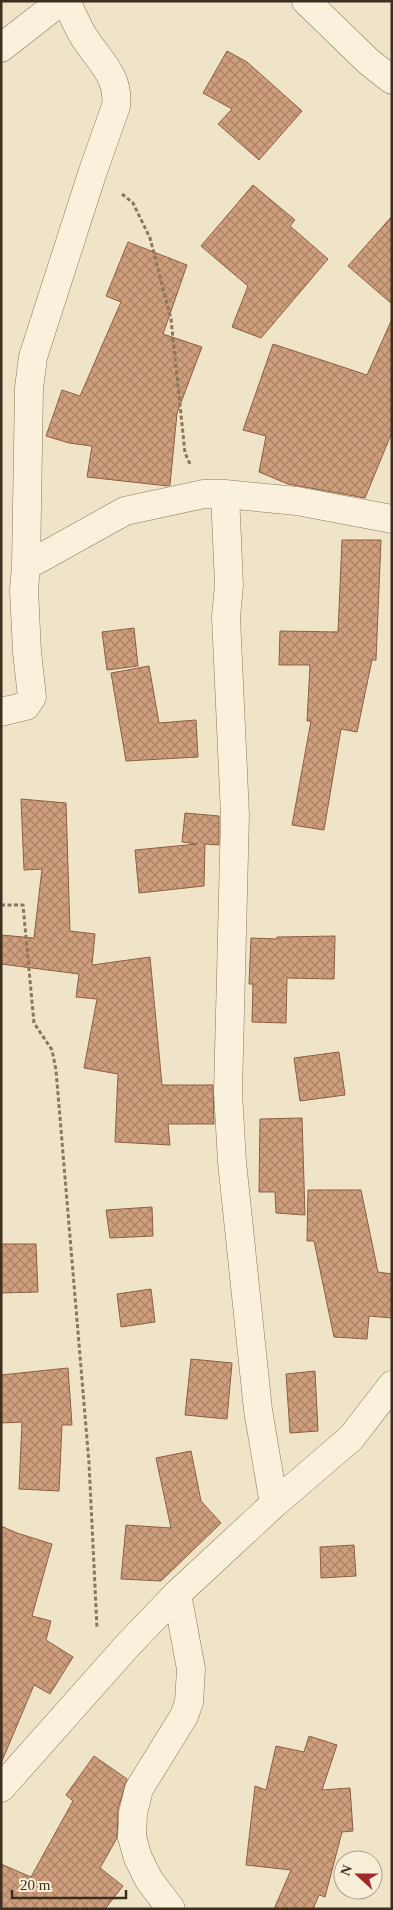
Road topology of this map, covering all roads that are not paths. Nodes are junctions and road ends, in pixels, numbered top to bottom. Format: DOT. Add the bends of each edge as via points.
graph roads {
  1 [pos="61,1"];
  2 [pos="66,1"];
  3 [pos="306,1"];
  4 [pos="1,48"];
  5 [pos="392,80"];
  6 [pos="215,494"];
  7 [pos="392,519"];
  8 [pos="26,566"];
  9 [pos="1,712"];
  10 [pos="392,1385"];
  11 [pos="274,1504"];
  12 [pos="177,1594"];
  13 [pos="1,1788"];
  14 [pos="171,1909"];
  1 -- 4 [label="street"];
  2 -- 8 [label="street" via="83,36 114,81 117,93 116,106 33,357 29,388"];
  3 -- 5 [label="street"];
  6 -- 7 [label="street" via="297,501"];
  6 -- 8 [label="street" via="125,511"];
  6 -- 11 [label="street" via="229,584 226,617 235,815 228,1092 232,1162 258,1410"];
  8 -- 9 [label="street" via="26,652 32,697 26,706"];
  10 -- 11 [label="street" via="351,1438"];
  11 -- 12 [label="street"];
  12 -- 13 [label="street"];
  12 -- 14 [label="street" via="191,1669 189,1702 184,1716 139,1789 132,1837 149,1880"];
}
